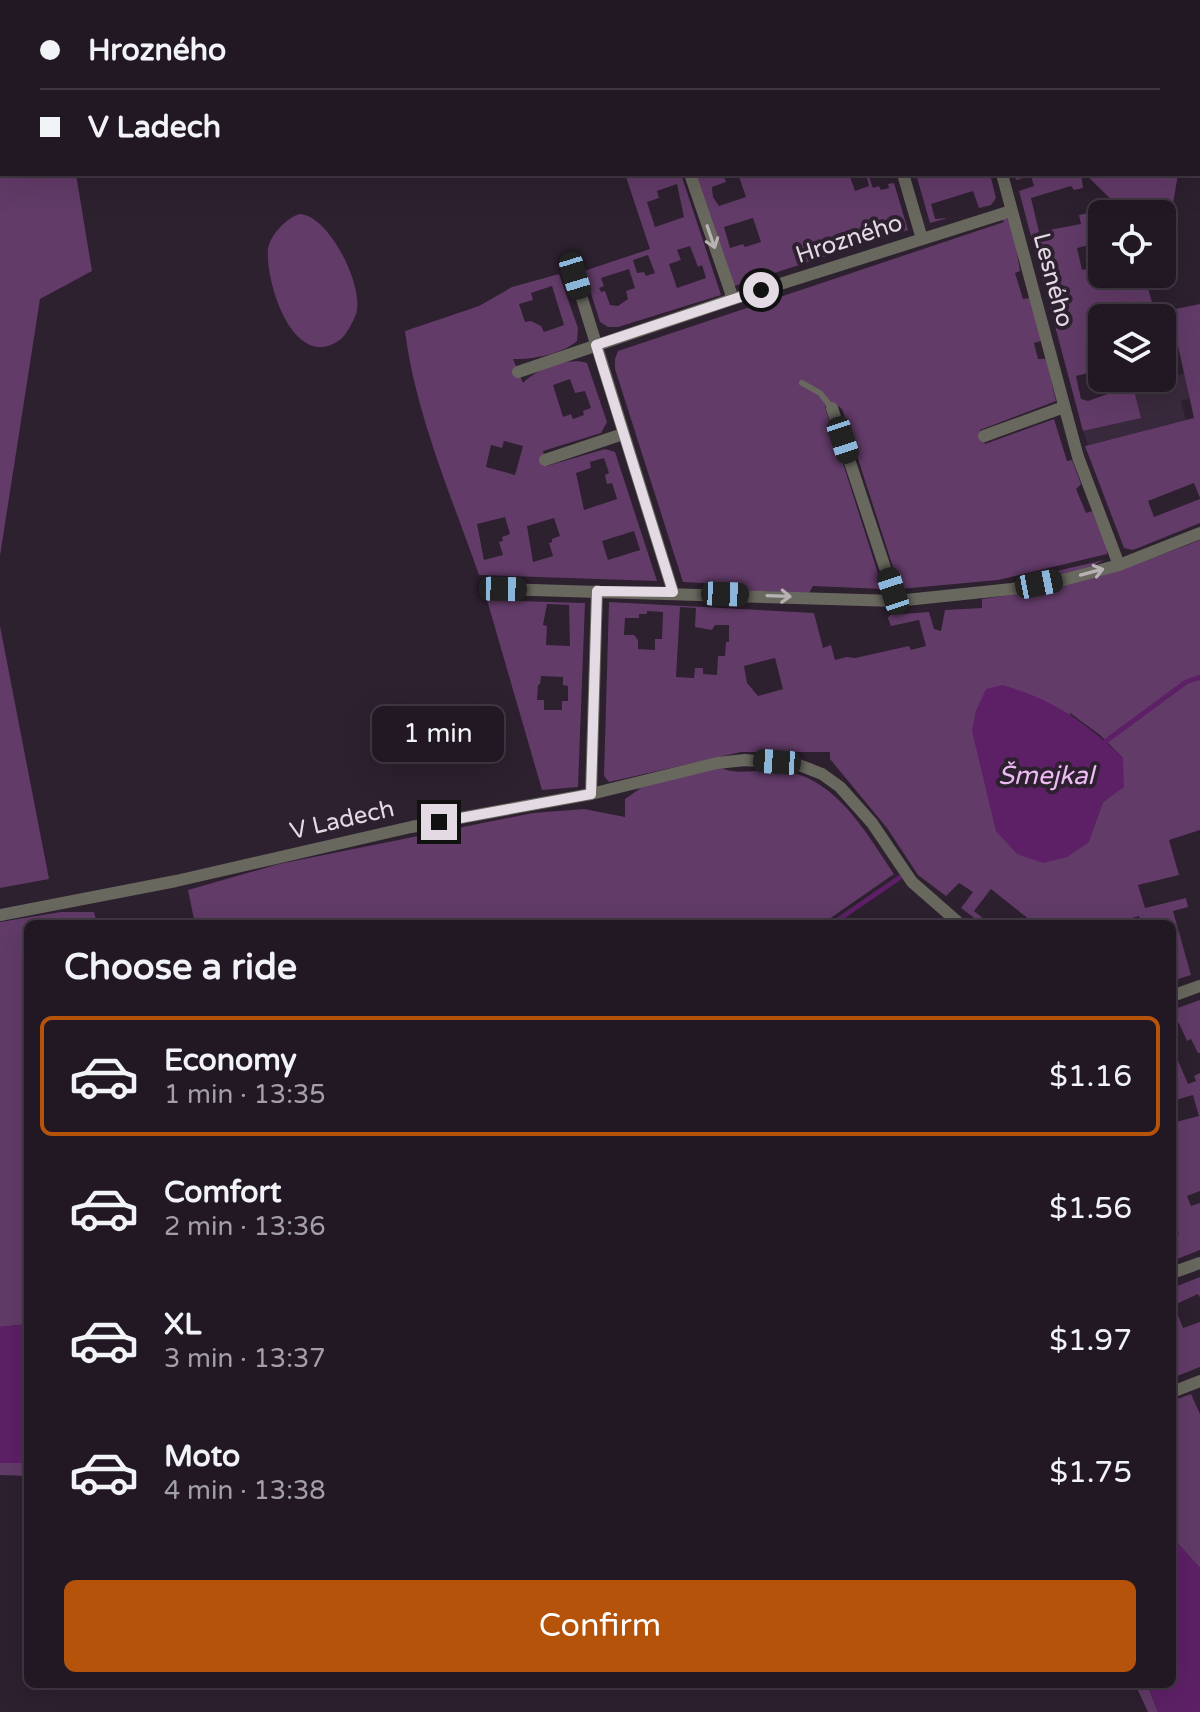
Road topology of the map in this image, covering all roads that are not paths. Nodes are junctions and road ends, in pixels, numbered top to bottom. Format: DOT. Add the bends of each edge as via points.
graph roads {
  1 [pos="691,176"];
  2 [pos="904,176"];
  3 [pos="1002,176"];
  4 [pos="1011,211"];
  5 [pos="922,239"];
  6 [pos="575,276"];
  7 [pos="733,299"];
  8 [pos="596,345"];
  9 [pos="518,372"];
  10 [pos="802,383"];
  11 [pos="1064,407"];
  12 [pos="834,408"];
  13 [pos="623,434"];
  14 [pos="984,436"];
  15 [pos="545,460"];
  16 [pos="1200,533"];
  17 [pos="1119,565"];
  18 [pos="503,589"];
  19 [pos="597,591"];
  20 [pos="673,592"];
  21 [pos="896,601"];
  22 [pos="591,794"];
  23 [pos="0,915"];
  24 [pos="953,920"];
  25 [pos="1200,986"];
  26 [pos="1176,995"];
  27 [pos="1200,1263"];
  28 [pos="1176,1272"];
  29 [pos="1200,1381"];
  30 [pos="1176,1390"];
  1 -- 7 [label="street, one-way"];
  2 -- 5 [label="street"];
  3 -- 4 [label="street, Lesného"];
  4 -- 5 [label="street, Hrozného"];
  4 -- 11 [label="street, Lesného"];
  5 -- 7 [label="street, Hrozného"];
  6 -- 8 [label="street"];
  7 -- 8 [label="street, Hrozného"];
  8 -- 9 [label="street, Hrozného"];
  8 -- 13 [label="street"];
  10 -- 12 [label="lane"];
  11 -- 14 [label="street"];
  11 -- 17 [label="street, Lesného"];
  12 -- 21 [label="street"];
  13 -- 15 [label="street"];
  13 -- 20 [label="street"];
  16 -- 17 [label="street"];
  21 -- 17 [label="street, one-way" via="1012,589"];
  18 -- 19 [label="street"];
  19 -- 20 [label="street"];
  19 -- 22 [label="street"];
  20 -- 21 [label="street, one-way"];
  22 -- 23 [label="street, V Ladech"];
  22 -- 24 [label="street, V Ladech" via="717,763 799,765 840,787 872,823 906,876"];
  25 -- 26 [label="street"];
  27 -- 28 [label="street"];
  29 -- 30 [label="street"];
}
